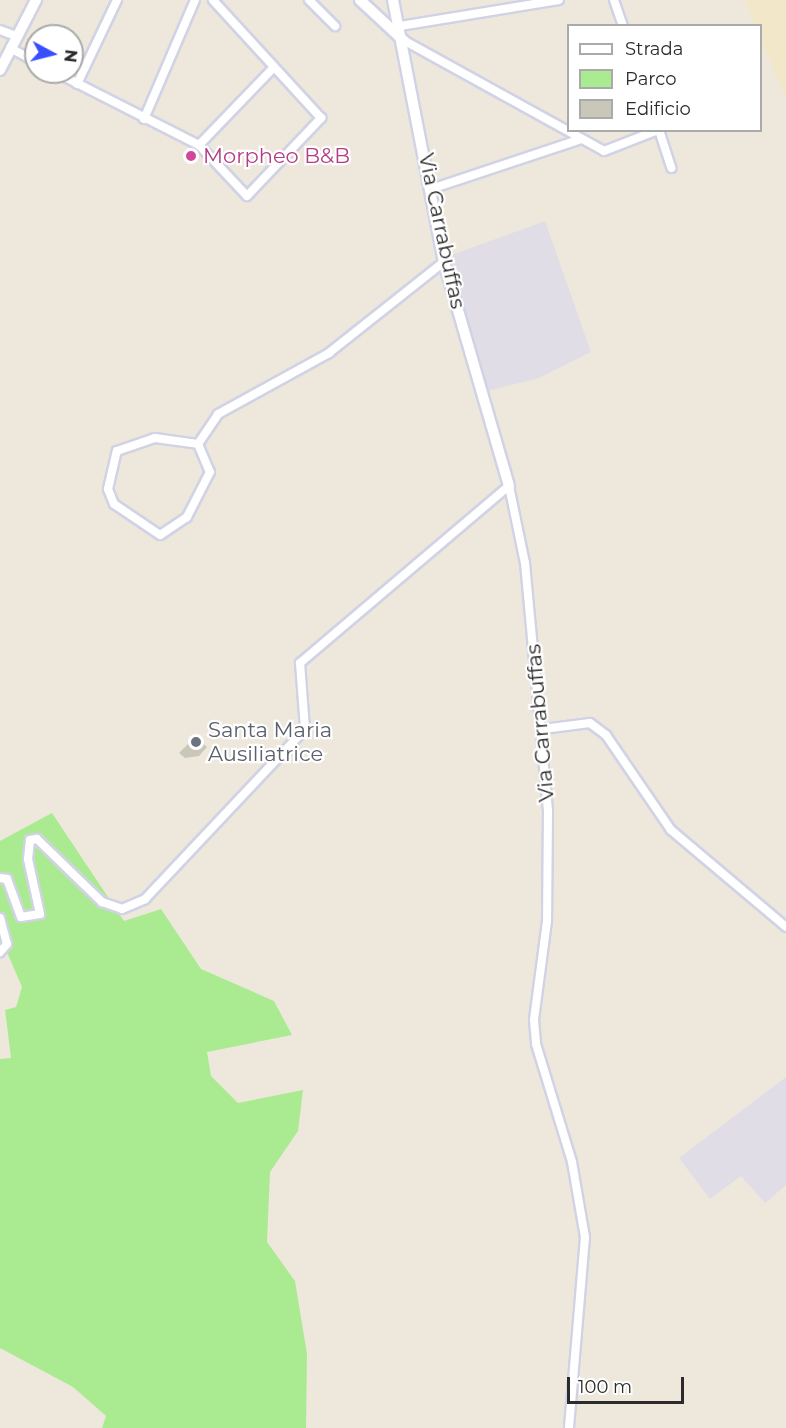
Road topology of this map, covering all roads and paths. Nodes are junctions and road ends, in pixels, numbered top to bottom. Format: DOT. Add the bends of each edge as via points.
graph roads {
  1 [pos="36,0"];
  2 [pos="117,0"];
  3 [pos="195,0"];
  4 [pos="213,0"];
  5 [pos="309,0"];
  6 [pos="360,0"];
  7 [pos="558,0"];
  8 [pos="614,0"];
  9 [pos="394,3"];
  10 [pos="500,3"];
  11 [pos="372,11"];
  12 [pos="622,24"];
  13 [pos="402,25"];
  14 [pos="335,26"];
  15 [pos="390,27"];
  16 [pos="0,30"];
  17 [pos="16,36"];
  18 [pos="405,41"];
  19 [pos="10,48"];
  20 [pos="24,56"];
  21 [pos="273,68"];
  22 [pos="84,69"];
  23 [pos="0,70"];
  24 [pos="77,84"];
  25 [pos="144,119"];
  26 [pos="567,131"];
  27 [pos="568,132"];
  28 [pos="654,132"];
  29 [pos="660,132"];
  30 [pos="581,139"];
  31 [pos="199,145"];
  32 [pos="672,168"];
  33 [pos="430,189"];
  34 [pos="444,262"];
  35 [pos="198,444"];
  36 [pos="509,486"];
  37 [pos="543,729"];
  38 [pos="0,878"];
  39 [pos="0,918"];
  40 [pos="786,927"];
  41 [pos="0,952"];
  42 [pos="569,1428"];
  1 -- 17 [label="street"];
  2 -- 22 [label="street"];
  3 -- 25 [label="street"];
  4 -- 21 [label="street"];
  5 -- 14 [label="street"];
  6 -- 11 [label="street"];
  7 -- 10 [label="street"];
  8 -- 12 [label="street"];
  9 -- 11 [label="street"];
  9 -- 13 [label="street, Via Carrabuffas"];
  10 -- 13 [label="street"];
  11 -- 15 [label="street"];
  13 -- 15 [label="street"];
  13 -- 18 [label="street, Via Carrabuffas"];
  15 -- 18 [label="street"];
  16 -- 17 [label="street"];
  17 -- 19 [label="street"];
  18 -- 26 [label="street"];
  18 -- 33 [label="street, Via Carrabuffas"];
  19 -- 20 [label="street"];
  19 -- 23 [label="street"];
  21 -- 31 [label="street"];
  21 -- 31 [label="street" via="321,118 247,196"];
  24 -- 25 [label="street"];
  25 -- 31 [label="street"];
  27 -- 30 [label="street"];
  28 -- 30 [label="street" via="604,151"];
  29 -- 32 [label="street"];
  30 -- 33 [label="street"];
  33 -- 34 [label="street, Via Carrabuffas"];
  34 -- 35 [label="street" via="329,353 218,414"];
  34 -- 36 [label="street, Via Carrabuffas"];
  35 -- 35 [label="street" via="155,438 117,451 108,489 114,504 149,531 169,533 187,517 207,482 210,472"];
  36 -- 37 [label="street, Via Carrabuffas" via="525,563"];
  36 -- 38 [label="street" via="300,663 305,729 145,899 122,909 102,902 37,839 30,840 28,859 40,914 21,917 7,879"];
  37 -- 40 [label="street" via="590,723 606,735 671,830"];
  37 -- 42 [label="street, Via Carrabuffas" via="547,921 534,1020 544,1074 572,1162 585,1237"];
  39 -- 41 [label="street" via="7,944"];
}
